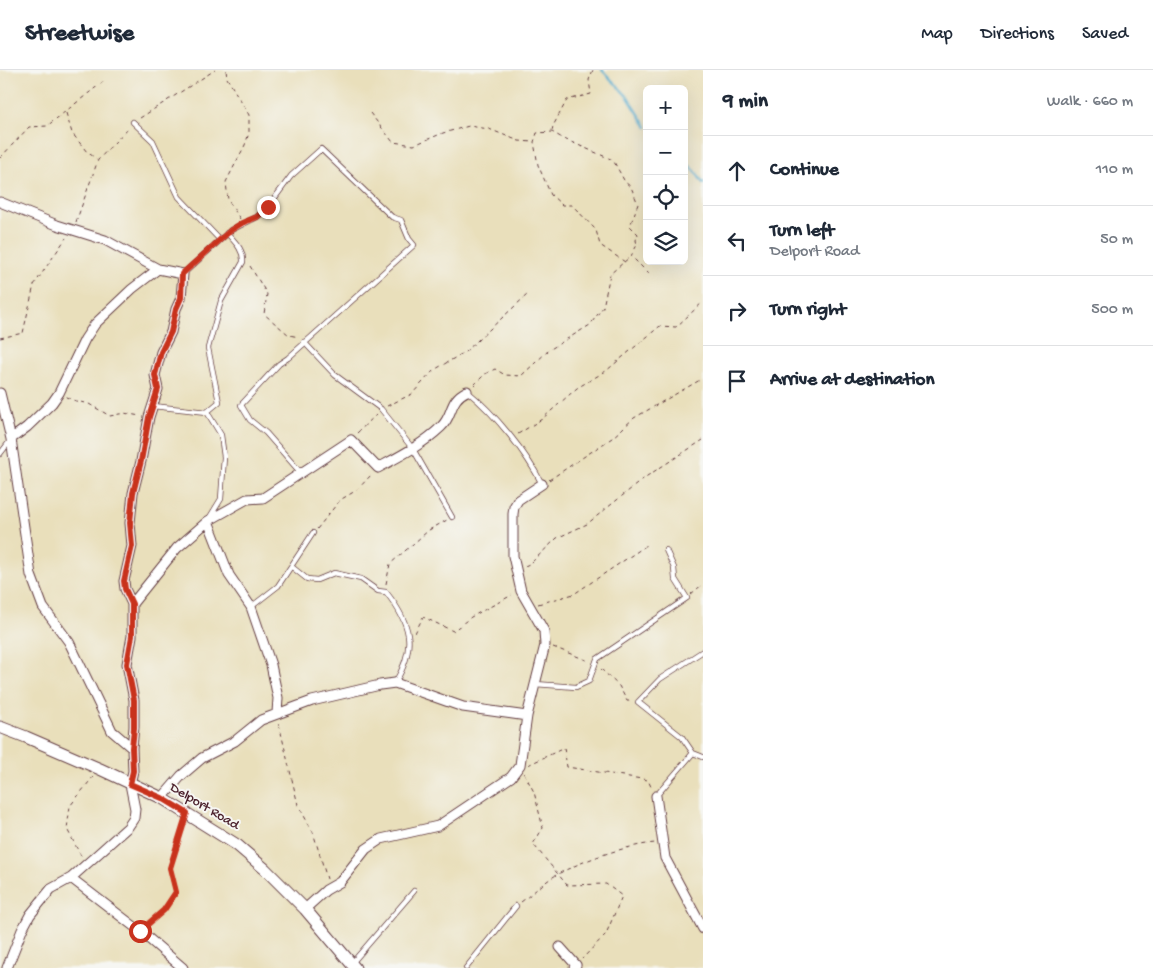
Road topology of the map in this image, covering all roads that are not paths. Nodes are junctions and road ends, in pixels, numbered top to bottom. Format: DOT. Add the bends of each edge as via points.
graph roads {
  1 [pos="134,122"];
  2 [pos="0,202"];
  3 [pos="227,233"];
  4 [pos="220,240"];
  5 [pos="158,269"];
  6 [pos="182,274"];
  7 [pos="304,342"];
  8 [pos="467,391"];
  9 [pos="0,393"];
  10 [pos="153,406"];
  11 [pos="207,412"];
  12 [pos="11,439"];
  13 [pos="413,449"];
  14 [pos="0,454"];
  15 [pos="301,473"];
  16 [pos="542,484"];
  17 [pos="452,517"];
  18 [pos="208,521"];
  19 [pos="313,533"];
  20 [pos="666,550"];
  21 [pos="292,567"];
  22 [pos="132,604"];
  23 [pos="251,607"];
  24 [pos="703,651"];
  25 [pos="395,683"];
  26 [pos="535,684"];
  27 [pos="277,713"];
  28 [pos="526,716"];
  29 [pos="0,727"];
  30 [pos="132,748"];
  31 [pos="693,753"];
  32 [pos="703,757"];
  33 [pos="130,784"];
  34 [pos="656,796"];
  35 [pos="162,798"];
  36 [pos="71,878"];
  37 [pos="414,892"];
  38 [pos="516,906"];
  39 [pos="306,909"];
  40 [pos="703,929"];
  41 [pos="560,948"];
  42 [pos="353,966"];
  43 [pos="575,966"];
  44 [pos="8,968"];
  45 [pos="183,968"];
  46 [pos="466,968"];
  1 -- 4 [label="lane" via="153,141 179,197"];
  2 -- 5 [label="street" via="105,240"];
  3 -- 4 [label="lane"];
  3 -- 7 [label="lane" via="257,217 291,176 321,149 392,217 401,220 414,245"];
  3 -- 11 [label="lane" via="244,255 221,301 212,331 208,348 219,402"];
  4 -- 6 [label="lane"];
  5 -- 6 [label="street"];
  5 -- 12 [label="street" via="95,324 59,393 41,414"];
  6 -- 10 [label="street" via="181,298 155,375 158,389"];
  7 -- 13 [label="lane" via="335,375 381,409"];
  7 -- 15 [label="lane" via="241,405 250,420 266,432"];
  8 -- 13 [label="street" via="456,398 441,427"];
  8 -- 16 [label="lane" via="512,439"];
  9 -- 12 [label="street"];
  10 -- 11 [label="lane"];
  10 -- 22 [label="street" via="133,493 132,546 124,581"];
  11 -- 18 [label="lane" via="221,435 224,457 221,499"];
  12 -- 14 [label="lane"];
  12 -- 30 [label="street" via="31,575 43,607 70,642 112,731"];
  13 -- 15 [label="street" via="378,468 350,440"];
  13 -- 17 [label="lane"];
  15 -- 18 [label="street" via="263,498 247,499"];
  16 -- 26 [label="street" via="521,497 514,507 513,556 521,591 544,631 545,645"];
  18 -- 22 [label="street" via="177,548"];
  18 -- 23 [label="street" via="229,575"];
  19 -- 21 [label="lane"];
  20 -- 26 [label="lane" via="675,579 687,598 597,659 589,681 576,687"];
  21 -- 23 [label="lane" via="278,586"];
  21 -- 25 [label="lane" via="307,579 317,580 334,572 361,579 378,591 386,592 401,613 408,633 407,652"];
  22 -- 30 [label="street" via="132,636 127,664 134,700"];
  23 -- 27 [label="street" via="271,665 278,698"];
  24 -- 31 [label="lane" via="660,679 638,702 682,738"];
  25 -- 27 [label="street" via="312,701"];
  25 -- 28 [label="street" via="463,707"];
  26 -- 28 [label="street"];
  27 -- 35 [label="street" via="202,758 180,776"];
  28 -- 39 [label="street" via="520,765 511,777 438,826 381,839 366,849 340,882"];
  29 -- 33 [label="street, Delport Road"];
  30 -- 33 [label="street"];
  31 -- 32 [label="lane"];
  31 -- 34 [label="lane"];
  33 -- 35 [label="street, Delport Road"];
  33 -- 36 [label="street" via="134,818"];
  34 -- 40 [label="street" via="666,858"];
  35 -- 39 [label="street, Delport Road" via="237,845"];
  36 -- 44 [label="street" via="51,889 30,915"];
  36 -- 45 [label="street"];
  37 -- 42 [label="lane"];
  38 -- 46 [label="lane"];
  39 -- 42 [label="street, Delport Road"];
  41 -- 43 [label="street"];
}
